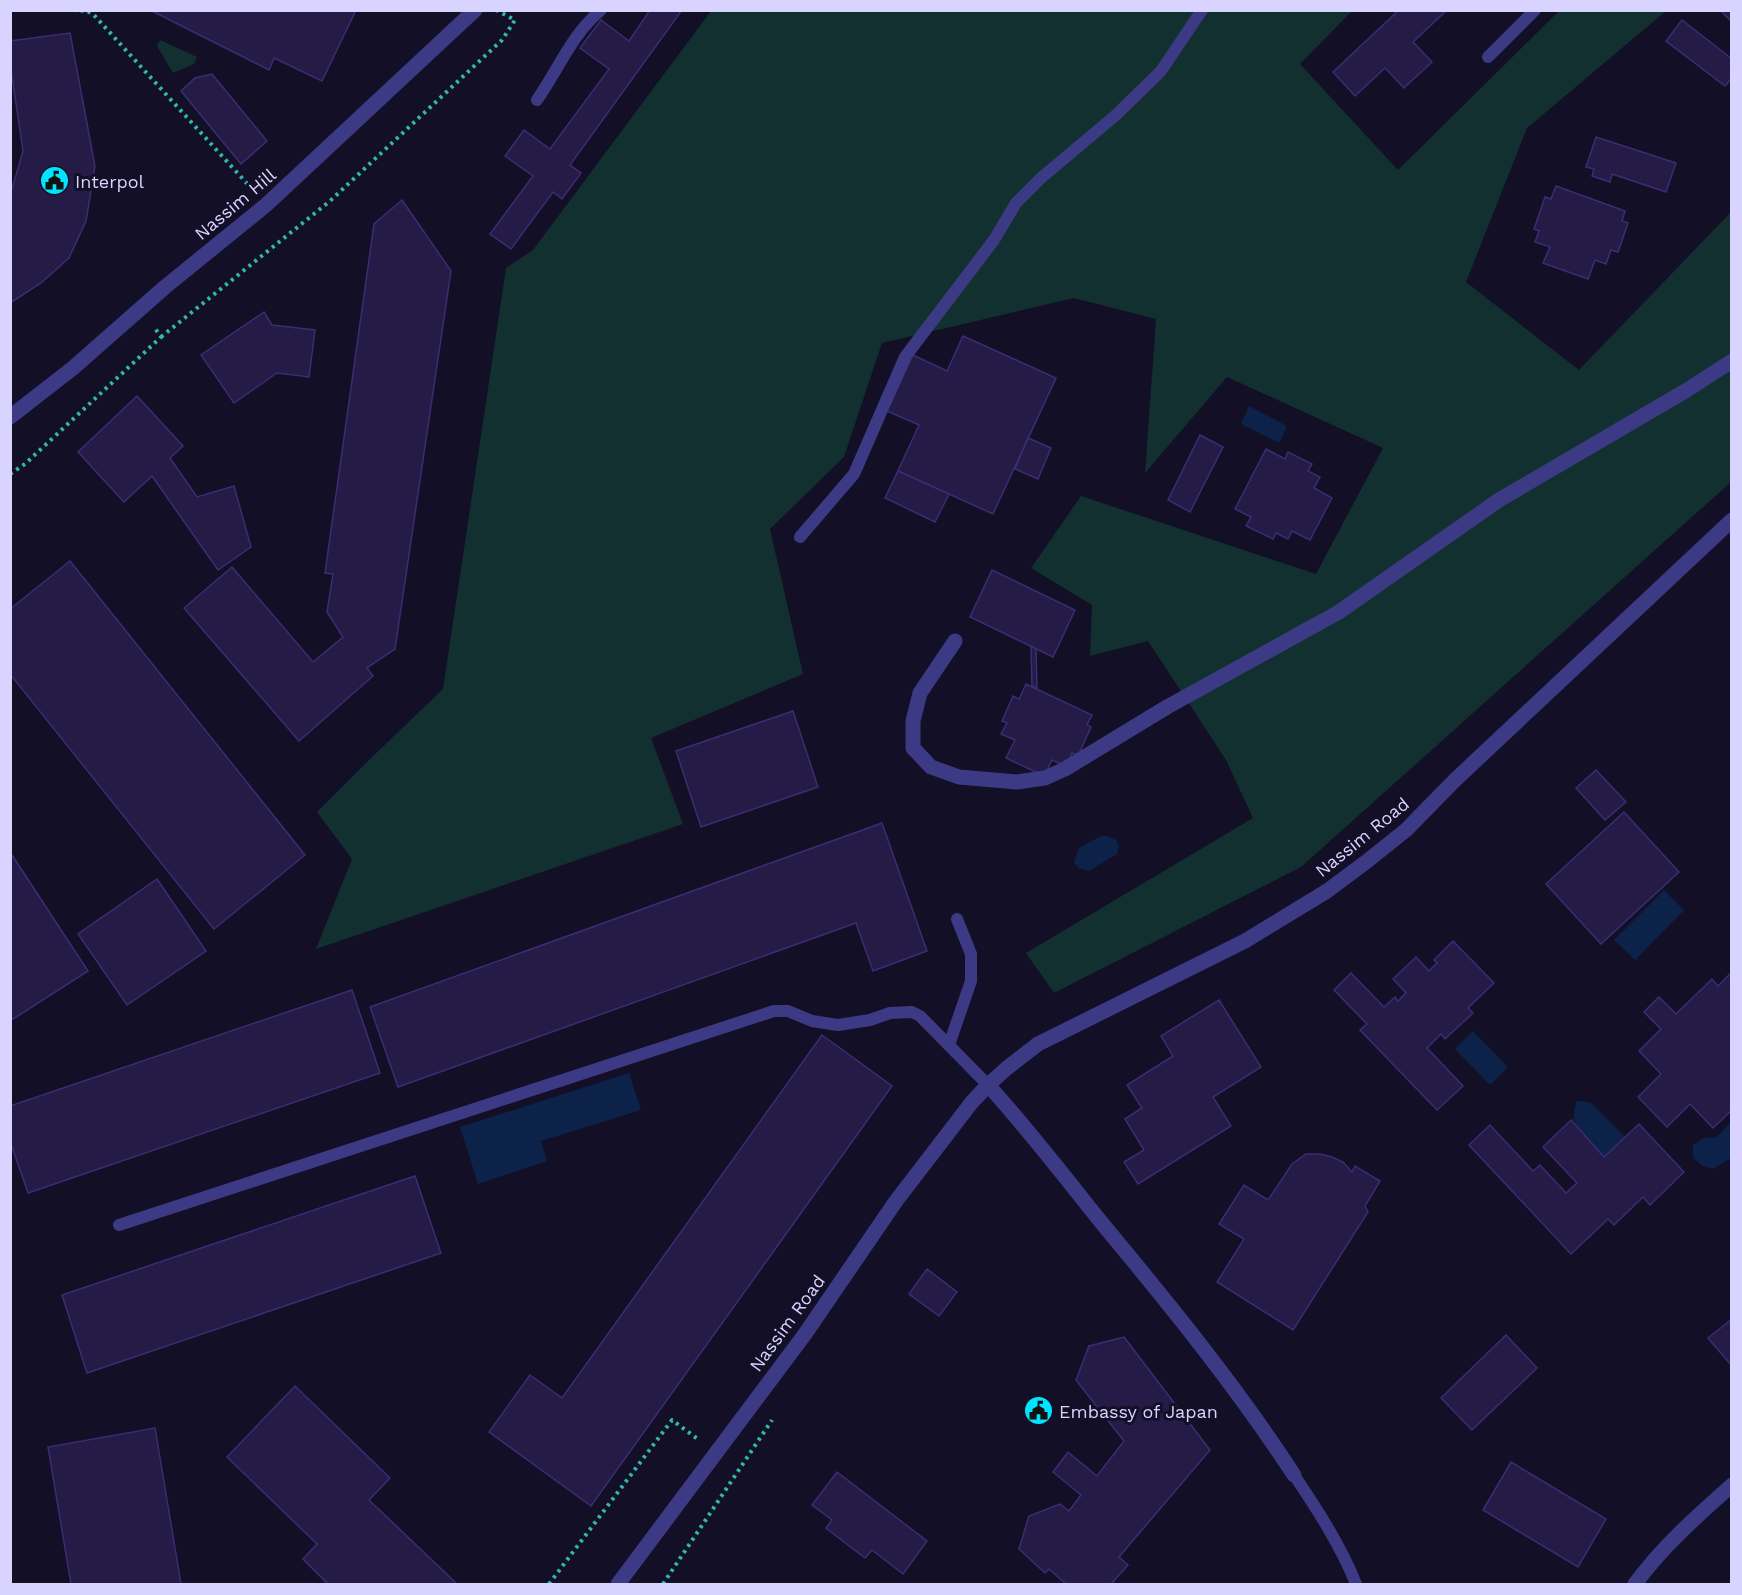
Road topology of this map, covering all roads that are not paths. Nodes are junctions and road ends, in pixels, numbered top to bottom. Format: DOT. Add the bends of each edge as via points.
graph roads {
  1 [pos="475,10"];
  2 [pos="602,10"];
  3 [pos="1202,10"];
  4 [pos="1535,10"];
  5 [pos="1488,57"];
  6 [pos="537,100"];
  7 [pos="1731,361"];
  8 [pos="10,417"];
  9 [pos="1731,520"];
  10 [pos="800,537"];
  11 [pos="955,641"];
  12 [pos="957,919"];
  13 [pos="949,1046"];
  14 [pos="988,1085"];
  15 [pos="119,1225"];
  16 [pos="1294,1474"];
  17 [pos="1731,1485"];
  18 [pos="618,1584"];
  19 [pos="1356,1584"];
  20 [pos="1635,1584"];
  1 -- 8 [label="street, Nassim Hill" via="266,206"];
  2 -- 6 [label="lane" via="571,44"];
  3 -- 10 [label="lane" via="1161,71 1016,203 994,240 905,357 854,474"];
  4 -- 5 [label="lane"];
  7 -- 11 [label="street" via="1499,500 1338,612 1045,778 1017,782 959,777 931,767 913,748 913,721 920,693"];
  9 -- 14 [label="street, Nassim Road" via="1406,830 1366,862 1245,941 1038,1044"];
  12 -- 13 [label="lane" via="971,954 971,981"];
  13 -- 14 [label="lane"];
  13 -- 15 [label="lane" via="912,1012 838,1024 774,1011"];
  14 -- 16 [label="street" via="1154,1284 1256,1416"];
  14 -- 18 [label="street, Nassim Road" via="896,1201 805,1334"];
  16 -- 19 [label="lane"];
  17 -- 20 [label="street" via="1652,1561"];
}
